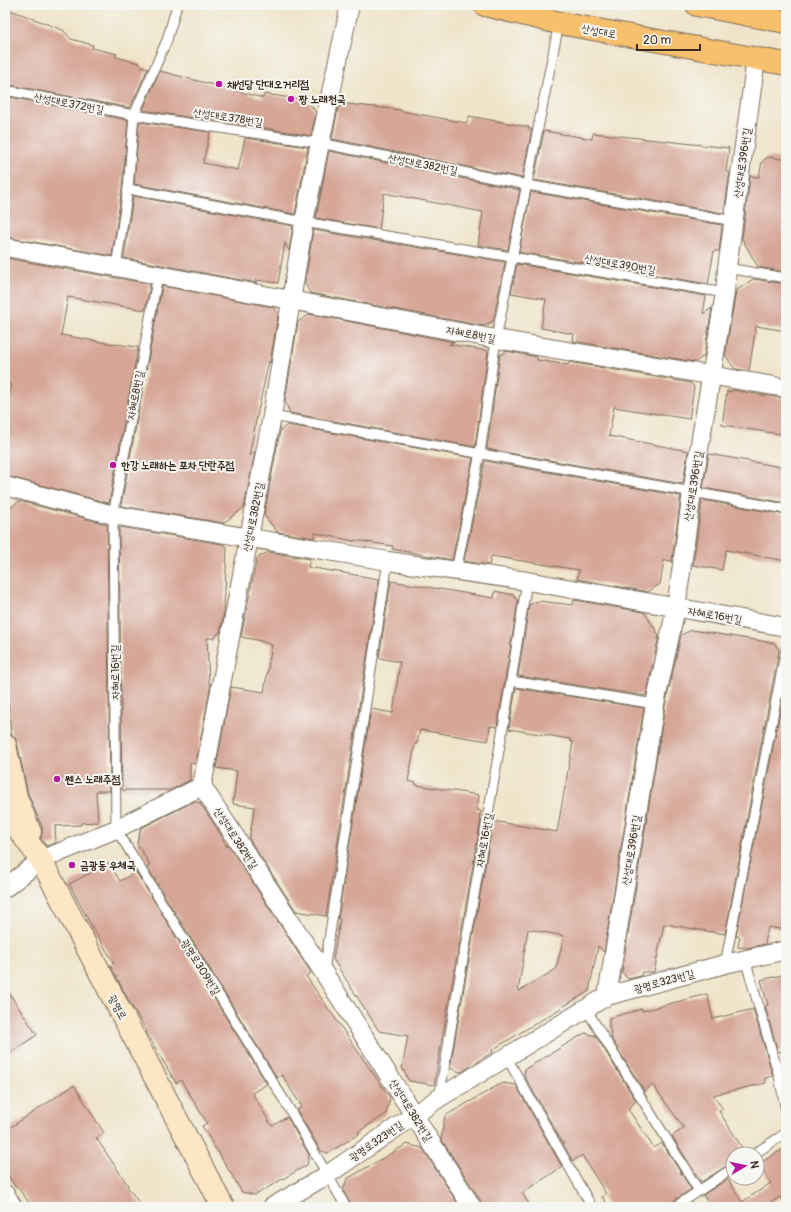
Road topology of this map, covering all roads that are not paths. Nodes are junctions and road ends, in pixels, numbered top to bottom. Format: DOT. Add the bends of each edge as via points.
graph roads {
  1 [pos="177,5"];
  2 [pos="350,5"];
  3 [pos="485,5"];
  4 [pos="697,5"];
  5 [pos="786,22"];
  6 [pos="559,24"];
  7 [pos="756,59"];
  8 [pos="786,64"];
  9 [pos="5,90"];
  10 [pos="134,115"];
  11 [pos="320,143"];
  12 [pos="527,185"];
  13 [pos="128,189"];
  14 [pos="734,221"];
  15 [pos="304,222"];
  16 [pos="5,247"];
  17 [pos="512,258"];
  18 [pos="116,267"];
  19 [pos="727,268"];
  20 [pos="158,274"];
  21 [pos="786,278"];
  22 [pos="724,294"];
  23 [pos="290,300"];
  24 [pos="496,339"];
  25 [pos="711,375"];
  26 [pos="786,388"];
  27 [pos="272,416"];
  28 [pos="480,453"];
  29 [pos="5,486"];
  30 [pos="692,492"];
  31 [pos="786,509"];
  32 [pos="113,514"];
  33 [pos="249,537"];
  34 [pos="388,561"];
  35 [pos="456,571"];
  36 [pos="527,581"];
  37 [pos="676,608"];
  38 [pos="786,627"];
  39 [pos="786,649"];
  40 [pos="511,681"];
  41 [pos="655,704"];
  42 [pos="5,745"];
  43 [pos="202,786"];
  44 [pos="5,811"];
  45 [pos="116,829"];
  46 [pos="41,860"];
  47 [pos="5,888"];
  48 [pos="786,950"];
  49 [pos="745,959"];
  50 [pos="725,964"];
  51 [pos="324,973"];
  52 [pos="607,996"];
  53 [pos="586,1009"];
  54 [pos="507,1058"];
  55 [pos="782,1074"];
  56 [pos="439,1098"];
  57 [pos="786,1111"];
  58 [pos="414,1115"];
  59 [pos="786,1133"];
  60 [pos="765,1147"];
  61 [pos="725,1173"];
  62 [pos="327,1175"];
  63 [pos="699,1191"];
  64 [pos="5,1194"];
  65 [pos="13,1207"];
  66 [pos="223,1207"];
  67 [pos="272,1207"];
  68 [pos="346,1207"];
  69 [pos="472,1207"];
  70 [pos="592,1207"];
  71 [pos="675,1207"];
  1 -- 10 [label="lane" via="167,40"];
  2 -- 11 [label="street, 산성대로382번길"];
  3 -- 6 [label="main road, 산성대로"];
  4 -- 5 [label="main road"];
  6 -- 7 [label="main road, 산성대로"];
  6 -- 12 [label="lane"];
  7 -- 8 [label="main road, 산성대로"];
  7 -- 14 [label="street, 산성대로396번길"];
  9 -- 10 [label="lane, 산성대로372번길"];
  10 -- 11 [label="lane, 산성대로378번길"];
  10 -- 13 [label="lane"];
  11 -- 12 [label="lane, 산성대로382번길"];
  11 -- 15 [label="street, 산성대로382번길"];
  12 -- 14 [label="lane"];
  12 -- 17 [label="lane"];
  13 -- 15 [label="lane"];
  13 -- 18 [label="lane"];
  14 -- 19 [label="street, 산성대로396번길"];
  15 -- 17 [label="lane"];
  15 -- 23 [label="street, 산성대로382번길"];
  16 -- 18 [label="street, 자혜로8번길"];
  17 -- 22 [label="lane, 산성대로390번길"];
  17 -- 24 [label="lane"];
  18 -- 20 [label="street, 자혜로8번길"];
  19 -- 21 [label="lane"];
  19 -- 22 [label="street, 산성대로396번길"];
  20 -- 23 [label="street, 자혜로8번길"];
  20 -- 32 [label="lane, 자혜로8번길"];
  22 -- 25 [label="street, 산성대로396번길"];
  23 -- 24 [label="street, 자혜로8번길"];
  23 -- 27 [label="street, 산성대로382번길"];
  24 -- 25 [label="street, 자혜로8번길"];
  24 -- 28 [label="lane"];
  25 -- 26 [label="street, 자혜로8번길"];
  25 -- 30 [label="street, 산성대로396번길"];
  27 -- 28 [label="lane"];
  27 -- 33 [label="street, 산성대로382번길"];
  28 -- 30 [label="lane"];
  28 -- 35 [label="lane"];
  29 -- 32 [label="street, 자혜로16번길"];
  30 -- 31 [label="lane"];
  30 -- 37 [label="street, 산성대로396번길"];
  32 -- 33 [label="street, 자혜로16번길"];
  32 -- 45 [label="lane, 자혜로16번길"];
  33 -- 34 [label="street, 자혜로16번길"];
  33 -- 43 [label="street, 산성대로382번길"];
  34 -- 35 [label="street, 자혜로16번길"];
  34 -- 51 [label="lane"];
  35 -- 36 [label="street, 자혜로16번길"];
  36 -- 37 [label="street, 자혜로16번길"];
  36 -- 40 [label="lane, 자혜로16번길"];
  37 -- 38 [label="street, 자혜로16번길"];
  37 -- 41 [label="street, 산성대로396번길"];
  39 -- 50 [label="lane"];
  40 -- 41 [label="lane"];
  40 -- 56 [label="lane, 자혜로16번길"];
  41 -- 52 [label="street, 산성대로396번길"];
  42 -- 46 [label="main road" via="16,797"];
  43 -- 45 [label="street"];
  43 -- 51 [label="street, 산성대로382번길"];
  44 -- 46 [label="main road, 광명로"];
  45 -- 46 [label="street"];
  45 -- 62 [label="lane, 광명로309번길" via="287,1105"];
  46 -- 47 [label="street"];
  46 -- 66 [label="main road, 광명로"];
  48 -- 49 [label="street, 광명로323번길"];
  49 -- 50 [label="street, 광명로323번길"];
  49 -- 55 [label="lane"];
  50 -- 52 [label="street, 광명로323번길"];
  51 -- 58 [label="street, 산성대로382번길"];
  52 -- 53 [label="street, 광명로323번길"];
  53 -- 54 [label="street, 광명로323번길"];
  53 -- 63 [label="lane"];
  54 -- 56 [label="street, 광명로323번길"];
  54 -- 70 [label="lane"];
  55 -- 57 [label="lane"];
  56 -- 58 [label="street, 광명로323번길"];
  58 -- 62 [label="street, 광명로323번길"];
  58 -- 69 [label="street, 산성대로382번길"];
  59 -- 60 [label="lane"];
  61 -- 63 [label="lane"];
  62 -- 67 [label="street, 광명로323번길"];
  62 -- 68 [label="lane"];
  63 -- 71 [label="lane"];
  64 -- 65 [label="street"];
}
